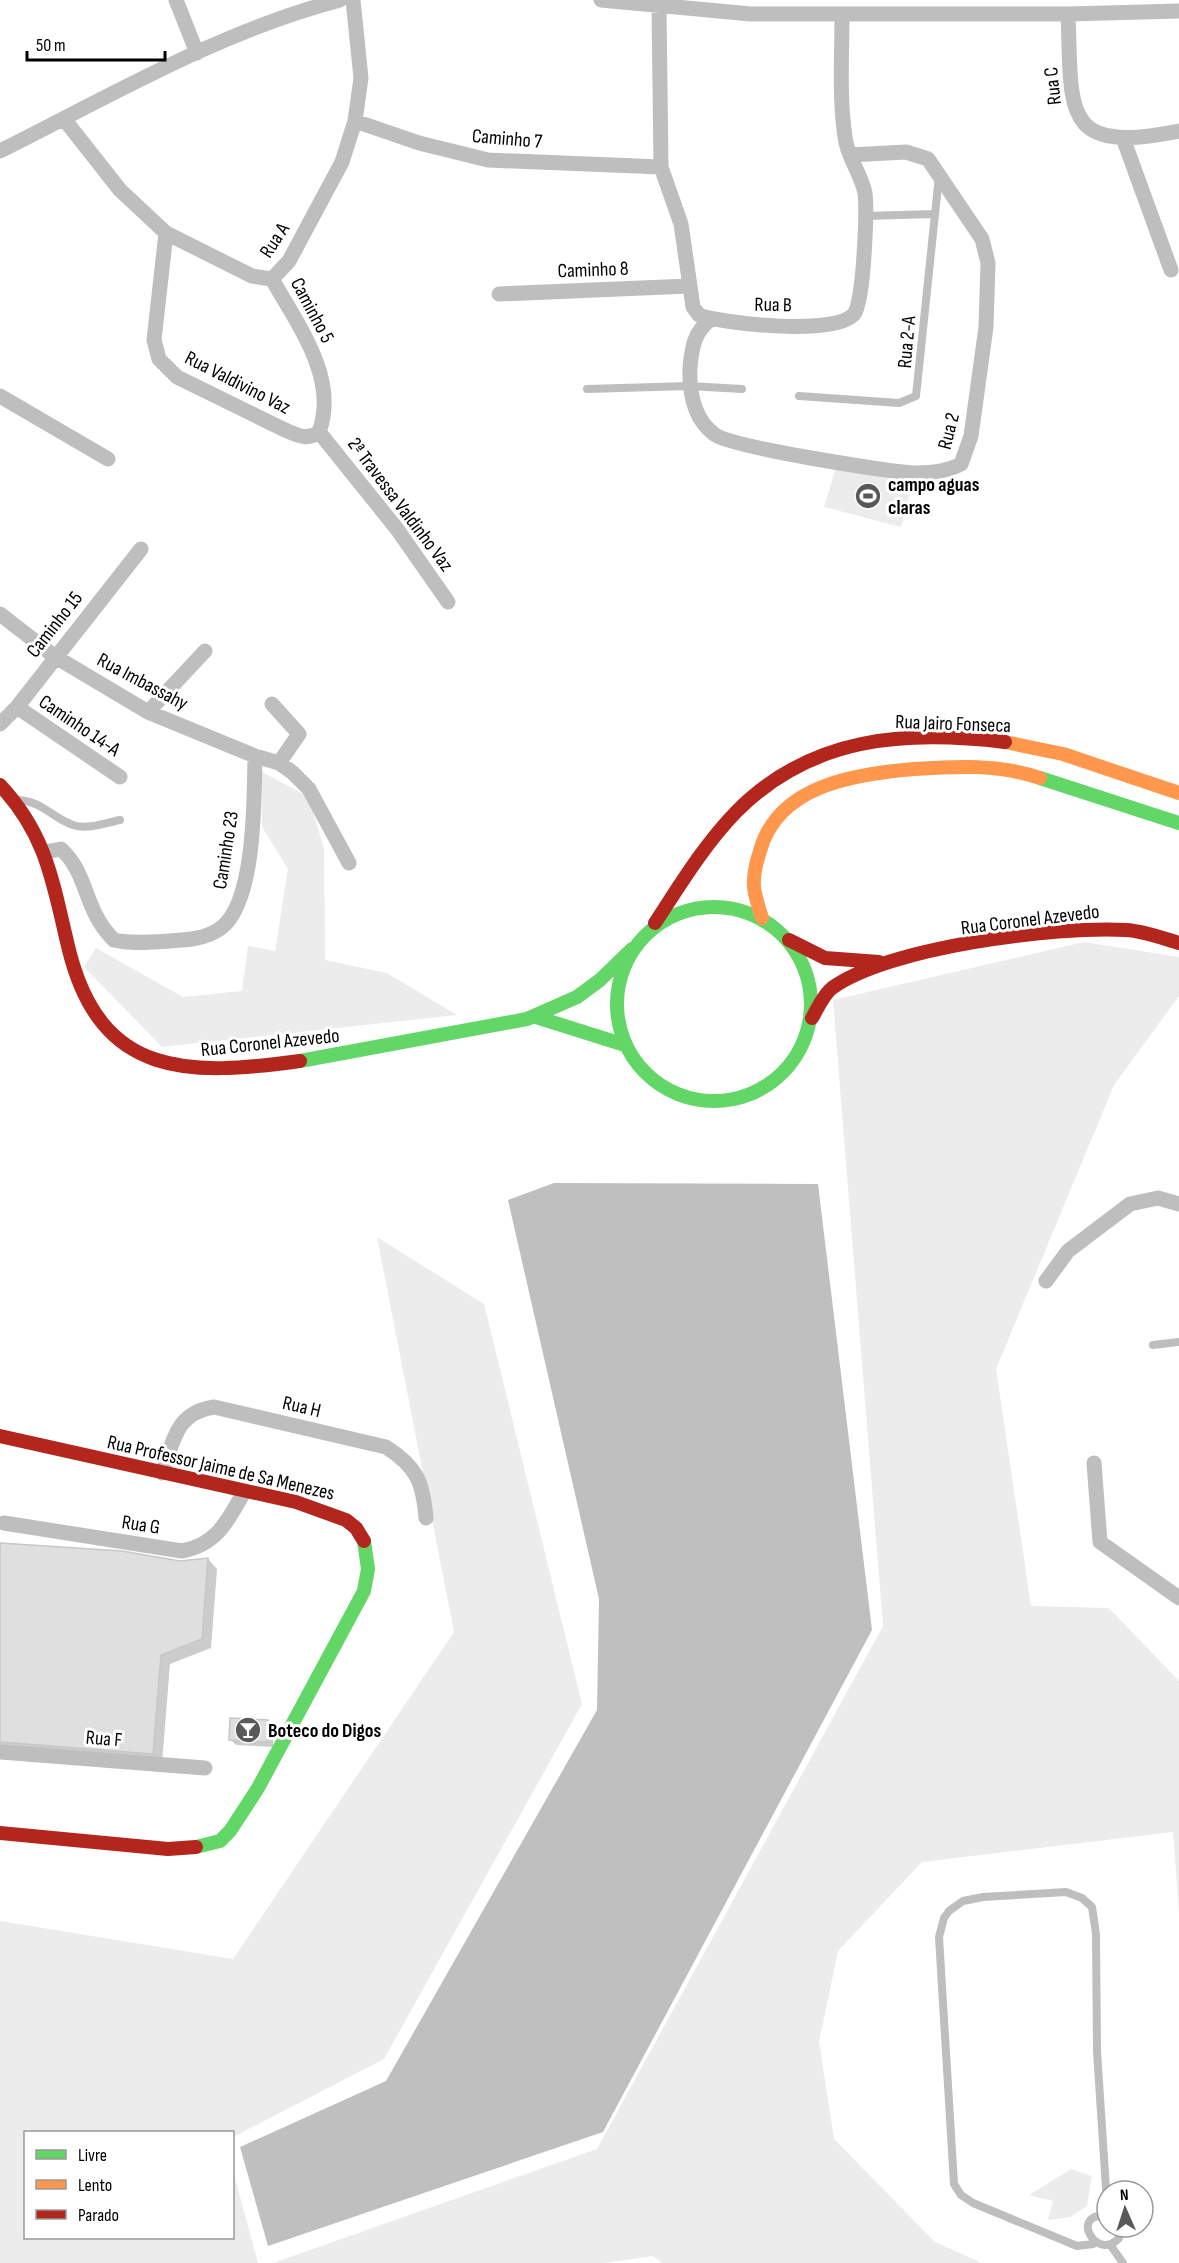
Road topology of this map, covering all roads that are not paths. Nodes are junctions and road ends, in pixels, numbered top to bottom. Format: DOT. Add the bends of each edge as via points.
graph roads {
  1 [pos="176,0"];
  2 [pos="340,0"];
  3 [pos="353,0"];
  4 [pos="607,0"];
  5 [pos="659,7"];
  6 [pos="753,7"];
  7 [pos="927,7"];
  8 [pos="1179,11"];
  9 [pos="1068,14"];
  10 [pos="842,15"];
  11 [pos="197,53"];
  12 [pos="64,119"];
  13 [pos="355,121"];
  14 [pos="1179,131"];
  15 [pos="1123,138"];
  16 [pos="0,151"];
  17 [pos="850,155"];
  18 [pos="661,167"];
  19 [pos="939,173"];
  20 [pos="934,214"];
  21 [pos="865,216"];
  22 [pos="165,232"];
  23 [pos="1171,270"];
  24 [pos="272,279"];
  25 [pos="689,286"];
  26 [pos="499,294"];
  27 [pos="711,319"];
  28 [pos="689,386"];
  29 [pos="587,389"];
  30 [pos="742,390"];
  31 [pos="0,396"];
  32 [pos="799,396"];
  33 [pos="319,432"];
  34 [pos="108,459"];
  35 [pos="141,549"];
  36 [pos="448,602"];
  37 [pos="0,614"];
  38 [pos="205,651"];
  39 [pos="54,656"];
  40 [pos="272,704"];
  41 [pos="17,707"];
  42 [pos="148,712"];
  43 [pos="0,724"];
  44 [pos="255,756"];
  45 [pos="279,763"];
  46 [pos="120,777"];
  47 [pos="0,785"];
  48 [pos="1179,793"];
  49 [pos="14,799"];
  50 [pos="120,820"];
  51 [pos="1179,823"];
  52 [pos="45,852"];
  53 [pos="349,863"];
  54 [pos="762,918"];
  55 [pos="652,927"];
  56 [pos="788,940"];
  57 [pos="1179,943"];
  58 [pos="632,949"];
  59 [pos="886,963"];
  60 [pos="536,1017"];
  61 [pos="810,1024"];
  62 [pos="625,1045"];
  63 [pos="1179,1204"];
  64 [pos="1046,1281"];
  65 [pos="1179,1342"];
  66 [pos="1153,1345"];
  67 [pos="0,1436"];
  68 [pos="1094,1463"];
  69 [pos="162,1473"];
  70 [pos="244,1492"];
  71 [pos="426,1518"];
  72 [pos="4,1522"];
  73 [pos="1179,1598"];
  74 [pos="0,1752"];
  75 [pos="205,1768"];
  76 [pos="0,1833"];
  77 [pos="1106,2179"];
  78 [pos="1095,2219"];
  79 [pos="1118,2239"];
  80 [pos="1093,2244"];
  81 [pos="1111,2247"];
  82 [pos="1123,2263"];
  1 -- 11 [label="street"];
  2 -- 11 [label="street" via="277,19"];
  3 -- 13 [label="street, Rua A" via="361,78"];
  4 -- 5 [label="street"];
  5 -- 6 [label="street"];
  5 -- 18 [label="street"];
  6 -- 10 [label="street"];
  7 -- 9 [label="street"];
  7 -- 10 [label="street"];
  8 -- 9 [label="street"];
  9 -- 15 [label="street, Rua C" via="1075,109 1080,120 1100,135"];
  10 -- 17 [label="street, Rua B" via="843,114"];
  11 -- 12 [label="street"];
  12 -- 16 [label="street"];
  12 -- 22 [label="street, Rua A" via="120,190"];
  13 -- 18 [label="street, Caminho 7" via="439,149 488,160"];
  13 -- 24 [label="street, Rua A" via="342,162 289,261"];
  14 -- 15 [label="street, Rua C"];
  15 -- 23 [label="street"];
  17 -- 19 [label="street, Rua 2" via="919,155 928,159"];
  17 -- 21 [label="street, Rua B" via="865,193"];
  18 -- 25 [label="street" via="681,224"];
  19 -- 20 [label="lane, Rua 2-A"];
  19 -- 28 [label="street, Rua 2" via="982,239 988,263 986,327 968,450 961,464 944,471 908,472 718,437 705,426"];
  20 -- 21 [label="lane"];
  20 -- 32 [label="lane, Rua 2-A" via="916,396 899,403"];
  21 -- 27 [label="street, Rua B" via="860,293 857,311 849,319 785,326"];
  22 -- 24 [label="street, Rua A" via="252,276"];
  22 -- 33 [label="street, Rua Valdivino Vaz" via="154,340 159,359 177,377 285,430 302,437 313,437"];
  24 -- 33 [label="street, Caminho 5" via="306,335 316,360 322,394"];
  25 -- 26 [label="street, Caminho 8"];
  25 -- 27 [label="street" via="693,307 699,315"];
  27 -- 28 [label="street, Rua 2" via="695,336"];
  28 -- 29 [label="lane"];
  28 -- 30 [label="lane"];
  31 -- 34 [label="street"];
  33 -- 36 [label="street, 2ª Travessa Valdinho Vaz" via="397,529"];
  35 -- 39 [label="street, Caminho 15"];
  37 -- 39 [label="street, Rua Imbassahy"];
  38 -- 42 [label="street"];
  39 -- 41 [label="street, Caminho 15"];
  39 -- 42 [label="street, Rua Imbassahy"];
  40 -- 45 [label="street" via="299,734"];
  41 -- 43 [label="street, Caminho 15"];
  41 -- 46 [label="street, Caminho 14-A"];
  42 -- 44 [label="street, Rua Imbassahy"];
  44 -- 45 [label="street, Rua Imbassahy"];
  44 -- 52 [label="street, Caminho 23" via="251,845 243,886 230,918 211,934 183,940 114,940 90,908 70,857 62,849"];
  45 -- 53 [label="street, Rua Imbassahy" via="306,784"];
  47 -- 49 [label="main road, Rua Coronel Azevedo"];
  48 -- 55 [label="main road, Rua Jairo Fonseca" via="1087,761 984,740 909,739 832,750 749,800 693,868"];
  49 -- 50 [label="lane" via="38,803 74,826"];
  49 -- 52 [label="main road, Rua Coronel Azevedo" via="33,824"];
  51 -- 54 [label="main road" via="1008,768 936,766 867,773 814,790 773,820 764,835 754,871"];
  52 -- 60 [label="main road, Rua Coronel Azevedo" via="81,990 116,1035 156,1060 208,1070 282,1064"];
  54 -- 55 [label="main road" via="735,908 706,906 677,913"];
  54 -- 56 [label="main road"];
  55 -- 58 [label="main road"];
  56 -- 59 [label="main road" via="825,958"];
  56 -- 61 [label="main road" via="804,965 812,994"];
  57 -- 59 [label="main road, Rua Coronel Azevedo" via="1126,930 1080,931 952,948"];
  58 -- 60 [label="main road" via="589,990"];
  58 -- 62 [label="main road" via="615,996 617,1021"];
  59 -- 61 [label="main road" via="834,986 824,996"];
  60 -- 62 [label="main road"];
  61 -- 62 [label="main road" via="800,1050 784,1071 763,1088 729,1099 684,1097 660,1085 639,1068"];
  63 -- 64 [label="street" via="1158,1198 1130,1204 1068,1251"];
  65 -- 66 [label="lane"];
  67 -- 69 [label="main road, Rua Professor Jaime de Sa Menezes"];
  68 -- 73 [label="street" via="1100,1542"];
  69 -- 70 [label="main road, Rua Professor Jaime de Sa Menezes"];
  69 -- 71 [label="street, Rua H" via="178,1428 187,1416 214,1407 386,1447 406,1460 418,1477"];
  70 -- 72 [label="street, Rua G" via="218,1536 202,1546 182,1551"];
  70 -- 76 [label="main road, Rua Professor Jaime de Sa Menezes" via="341,1515 361,1533 369,1548 369,1567 364,1591 258,1788 230,1831 220,1841 202,1847 168,1849"];
  74 -- 75 [label="street, Rua F"];
  77 -- 80 [label="lane" via="1092,1907 1066,1892 963,1902 944,1918 939,1937 956,2190 973,2203 1077,2246"];
  78 -- 80 [label="lane" via="1089,2224 1087,2235"];
  79 -- 81 [label="lane"];
  80 -- 81 [label="lane"];
  81 -- 82 [label="lane"];
}
